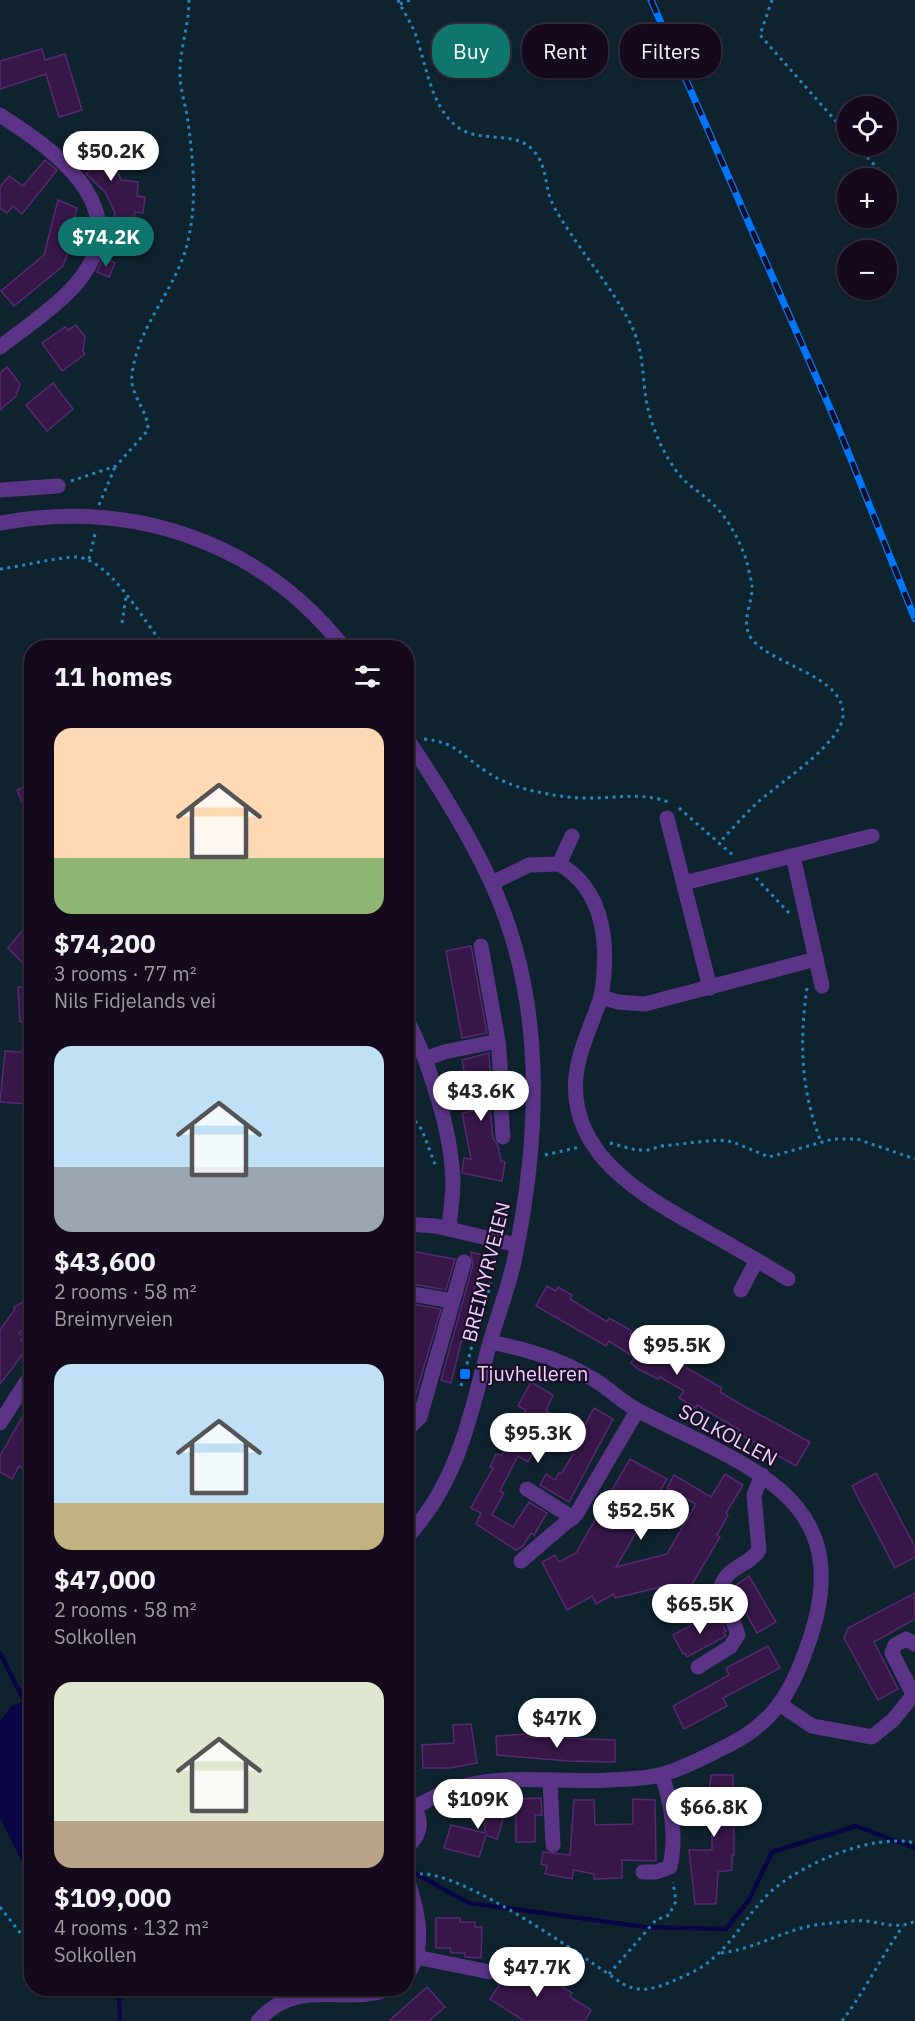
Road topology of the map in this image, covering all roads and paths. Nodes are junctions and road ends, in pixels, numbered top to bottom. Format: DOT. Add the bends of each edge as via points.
graph roads {
  1 [pos="189,0"];
  2 [pos="411,0"];
  3 [pos="772,0"];
  4 [pos="399,2"];
  5 [pos="0,116"];
  6 [pos="837,122"];
  7 [pos="866,156"];
  8 [pos="877,168"];
  9 [pos="0,347"];
  10 [pos="116,466"];
  11 [pos="58,486"];
  12 [pos="0,490"];
  13 [pos="98,507"];
  14 [pos="0,523"];
  15 [pos="95,534"];
  16 [pos="89,559"];
  17 [pos="0,569"];
  18 [pos="126,597"];
  19 [pos="122,623"];
  20 [pos="160,640"];
  21 [pos="336,640"];
  22 [pos="414,749"];
  23 [pos="667,818"];
  24 [pos="572,836"];
  25 [pos="872,836"];
  26 [pos="720,842"];
  27 [pos="793,856"];
  28 [pos="560,864"];
  29 [pos="492,883"];
  30 [pos="684,883"];
  31 [pos="481,946"];
  32 [pos="816,959"];
  33 [pos="822,986"];
  34 [pos="710,988"];
  35 [pos="601,997"];
  36 [pos="414,1034"];
  37 [pos="498,1041"];
  38 [pos="425,1059"];
  39 [pos="414,1120"];
  40 [pos="503,1137"];
  41 [pos="604,1143"];
  42 [pos="585,1146"];
  43 [pos="532,1157"];
  44 [pos="915,1159"];
  45 [pos="437,1170"];
  46 [pos="508,1209"];
  47 [pos="414,1225"];
  48 [pos="449,1229"];
  49 [pos="493,1240"];
  50 [pos="517,1245"];
  51 [pos="757,1260"];
  52 [pos="464,1262"];
  53 [pos="788,1279"];
  54 [pos="741,1290"];
  55 [pos="414,1295"];
  56 [pos="453,1302"];
  57 [pos="483,1310"];
  58 [pos="480,1319"];
  59 [pos="490,1342"];
  60 [pos="24,1386"];
  61 [pos="460,1396"];
  62 [pos="637,1410"];
  63 [pos="0,1423"];
  64 [pos="414,1423"];
  65 [pos="762,1474"];
  66 [pos="527,1489"];
  67 [pos="573,1518"];
  68 [pos="414,1528"];
  69 [pos="521,1561"];
  70 [pos="915,1644"];
  71 [pos="698,1667"];
  72 [pos="914,1693"];
  73 [pos="781,1705"];
  74 [pos="662,1775"];
  75 [pos="550,1781"];
  76 [pos="414,1804"];
  77 [pos="414,1810"];
  78 [pos="414,1840"];
  79 [pos="915,1843"];
  80 [pos="553,1845"];
  81 [pos="670,1867"];
  82 [pos="643,1872"];
  83 [pos="414,1874"];
  84 [pos="414,1889"];
  85 [pos="0,1907"];
  86 [pos="915,1921"];
  87 [pos="903,1926"];
  88 [pos="24,1937"];
  89 [pos="719,1953"];
  90 [pos="416,1957"];
  91 [pos="414,1961"];
  92 [pos="490,1972"];
  93 [pos="609,1974"];
  94 [pos="302,1996"];
  95 [pos="258,2021"];
  96 [pos="842,2021"];
  1 -- 10 [label="path" via="180,77 194,179 190,236 178,275 144,329 131,376 148,430"];
  2 -- 4 [label="path"];
  3 -- 6 [label="path" via="760,34"];
  4 -- 26 [label="path" via="417,37 429,80 446,114 461,129 531,147 542,162 552,203 628,319 641,347 648,411 659,441 686,484 713,504 731,527 746,559 752,586 746,623 751,638 770,654 831,689 840,702 841,726 830,742 754,806"];
  5 -- 9 [label="street" via="83,181 93,199 98,222 94,253 83,275"];
  7 -- 8 [label="path"];
  10 -- 11 [label="path"];
  10 -- 13 [label="path"];
  11 -- 12 [label="street"];
  14 -- 21 [label="street" via="83,515 151,525 196,538 244,561 288,590"];
  15 -- 16 [label="path"];
  16 -- 17 [label="path" via="74,557"];
  16 -- 18 [label="path" via="111,577"];
  18 -- 19 [label="path"];
  18 -- 20 [label="path"];
  22 -- 29 [label="street, BREIMYRVEIEN"];
  23 -- 30 [label="street"];
  24 -- 28 [label="street"];
  25 -- 27 [label="street"];
  27 -- 30 [label="street"];
  27 -- 32 [label="street"];
  28 -- 29 [label="street" via="529,865"];
  28 -- 35 [label="street" via="584,886 602,925 607,959"];
  29 -- 43 [label="street, BREIMYRVEIEN" via="510,934 528,1011 534,1102"];
  30 -- 34 [label="street"];
  31 -- 37 [label="street"];
  32 -- 33 [label="street"];
  32 -- 34 [label="street"];
  34 -- 35 [label="street" via="645,1004"];
  35 -- 51 [label="street" via="576,1075 577,1106 591,1142 621,1178 642,1194"];
  36 -- 38 [label="street"];
  37 -- 38 [label="street"];
  37 -- 40 [label="street"];
  38 -- 48 [label="street" via="440,1103 451,1157"];
  39 -- 45 [label="path"];
  41 -- 44 [label="path" via="648,1150 718,1140 769,1157 833,1139 857,1139"];
  42 -- 43 [label="path"];
  43 -- 50 [label="street, BREIMYRVEIEN"];
  46 -- 49 [label="path"];
  47 -- 48 [label="street"];
  48 -- 49 [label="street"];
  49 -- 50 [label="street"];
  49 -- 57 [label="path" via="494,1264"];
  50 -- 59 [label="street, BREIMYRVEIEN"];
  51 -- 53 [label="street"];
  51 -- 54 [label="street"];
  52 -- 56 [label="street"];
  55 -- 56 [label="street"];
  56 -- 64 [label="street" via="420,1417"];
  58 -- 61 [label="path"];
  59 -- 62 [label="street, SOLKOLLEN" via="524,1349 567,1365"];
  59 -- 68 [label="street, BREIMYRVEIEN" via="468,1424 450,1470 439,1494"];
  60 -- 63 [label="street"];
  62 -- 65 [label="street, SOLKOLLEN"];
  62 -- 67 [label="street"];
  65 -- 71 [label="street" via="754,1495 759,1550 728,1572 721,1587 738,1635 730,1647"];
  65 -- 73 [label="street, SOLKOLLEN" via="798,1508 815,1541 822,1571 812,1633"];
  66 -- 67 [label="street"];
  67 -- 69 [label="street"];
  70 -- 72 [label="street" via="906,1640 895,1645 892,1653"];
  72 -- 73 [label="street" via="894,1720 872,1737 812,1726"];
  73 -- 74 [label="street, SOLKOLLEN" via="746,1736"];
  74 -- 75 [label="street, SOLKOLLEN"];
  74 -- 81 [label="street" via="672,1811"];
  75 -- 76 [label="street, SOLKOLLEN" via="476,1783"];
  75 -- 80 [label="street"];
  77 -- 78 [label="street" via="419,1830"];
  79 -- 89 [label="path" via="879,1841 798,1872 758,1904"];
  81 -- 82 [label="street"];
  81 -- 93 [label="path" via="676,1901 669,1915 656,1920"];
  83 -- 93 [label="path" via="429,1873 513,1912"];
  84 -- 90 [label="street" via="419,1940"];
  85 -- 88 [label="path"];
  86 -- 87 [label="path"];
  87 -- 89 [label="path" via="866,1919 821,1924 739,1951"];
  87 -- 96 [label="path"];
  89 -- 93 [label="path" via="703,1966 655,1988 635,1990"];
  90 -- 91 [label="street"];
  90 -- 92 [label="street"];
  94 -- 95 [label="street" via="279,2003"];
}
